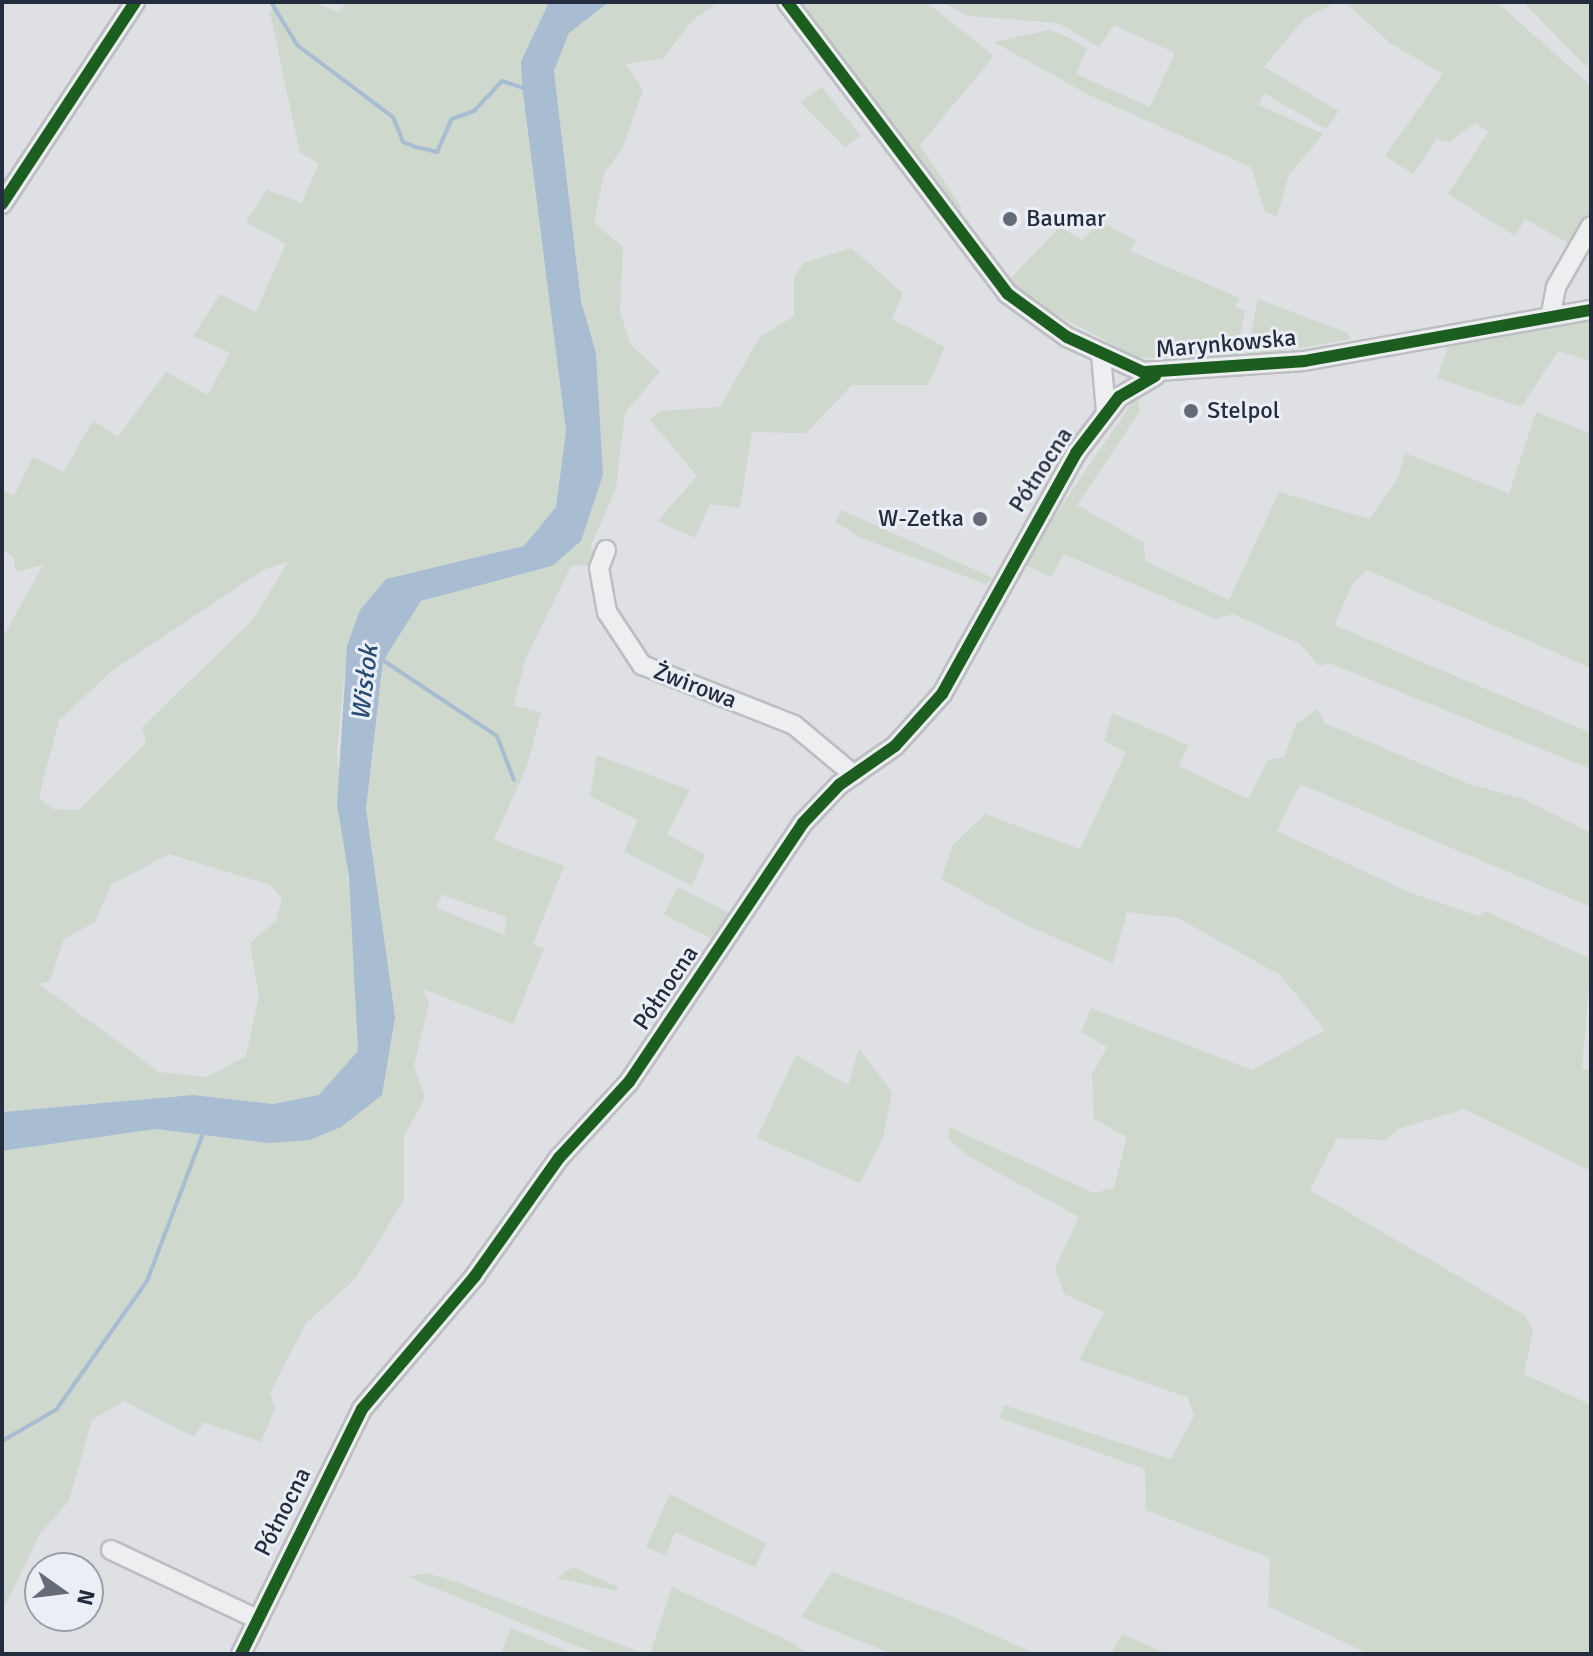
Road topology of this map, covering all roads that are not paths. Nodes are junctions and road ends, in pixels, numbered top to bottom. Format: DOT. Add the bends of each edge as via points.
graph roads {
  1 [pos="135,2"];
  2 [pos="787,2"];
  3 [pos="2,204"];
  4 [pos="1591,226"];
  5 [pos="1591,310"];
  6 [pos="1551,313"];
  7 [pos="1101,355"];
  8 [pos="1155,376"];
  9 [pos="1106,411"];
  10 [pos="606,550"];
  11 [pos="854,775"];
  12 [pos="111,1550"];
  13 [pos="257,1619"];
  14 [pos="241,1654"];
  1 -- 3 [label="street"];
  2 -- 7 [label="street, Marynkowska" via="983,267 1033,317"];
  4 -- 6 [label="street" via="1556,287"];
  5 -- 6 [label="street, Marynkowska"];
  6 -- 8 [label="street, Marynkowska" via="1304,361"];
  7 -- 8 [label="street, Marynkowska"];
  7 -- 9 [label="street"];
  8 -- 9 [label="street, Północna"];
  9 -- 11 [label="street, Północna" via="1042,508 980,635 942,694 895,746"];
  10 -- 11 [label="street, Żwirowa" via="599,568 607,612 642,665 794,725"];
  11 -- 13 [label="street, Północna" via="803,823 629,1082 559,1158 475,1276 362,1409"];
  12 -- 13 [label="street"];
  13 -- 14 [label="street, Północna"];
}
